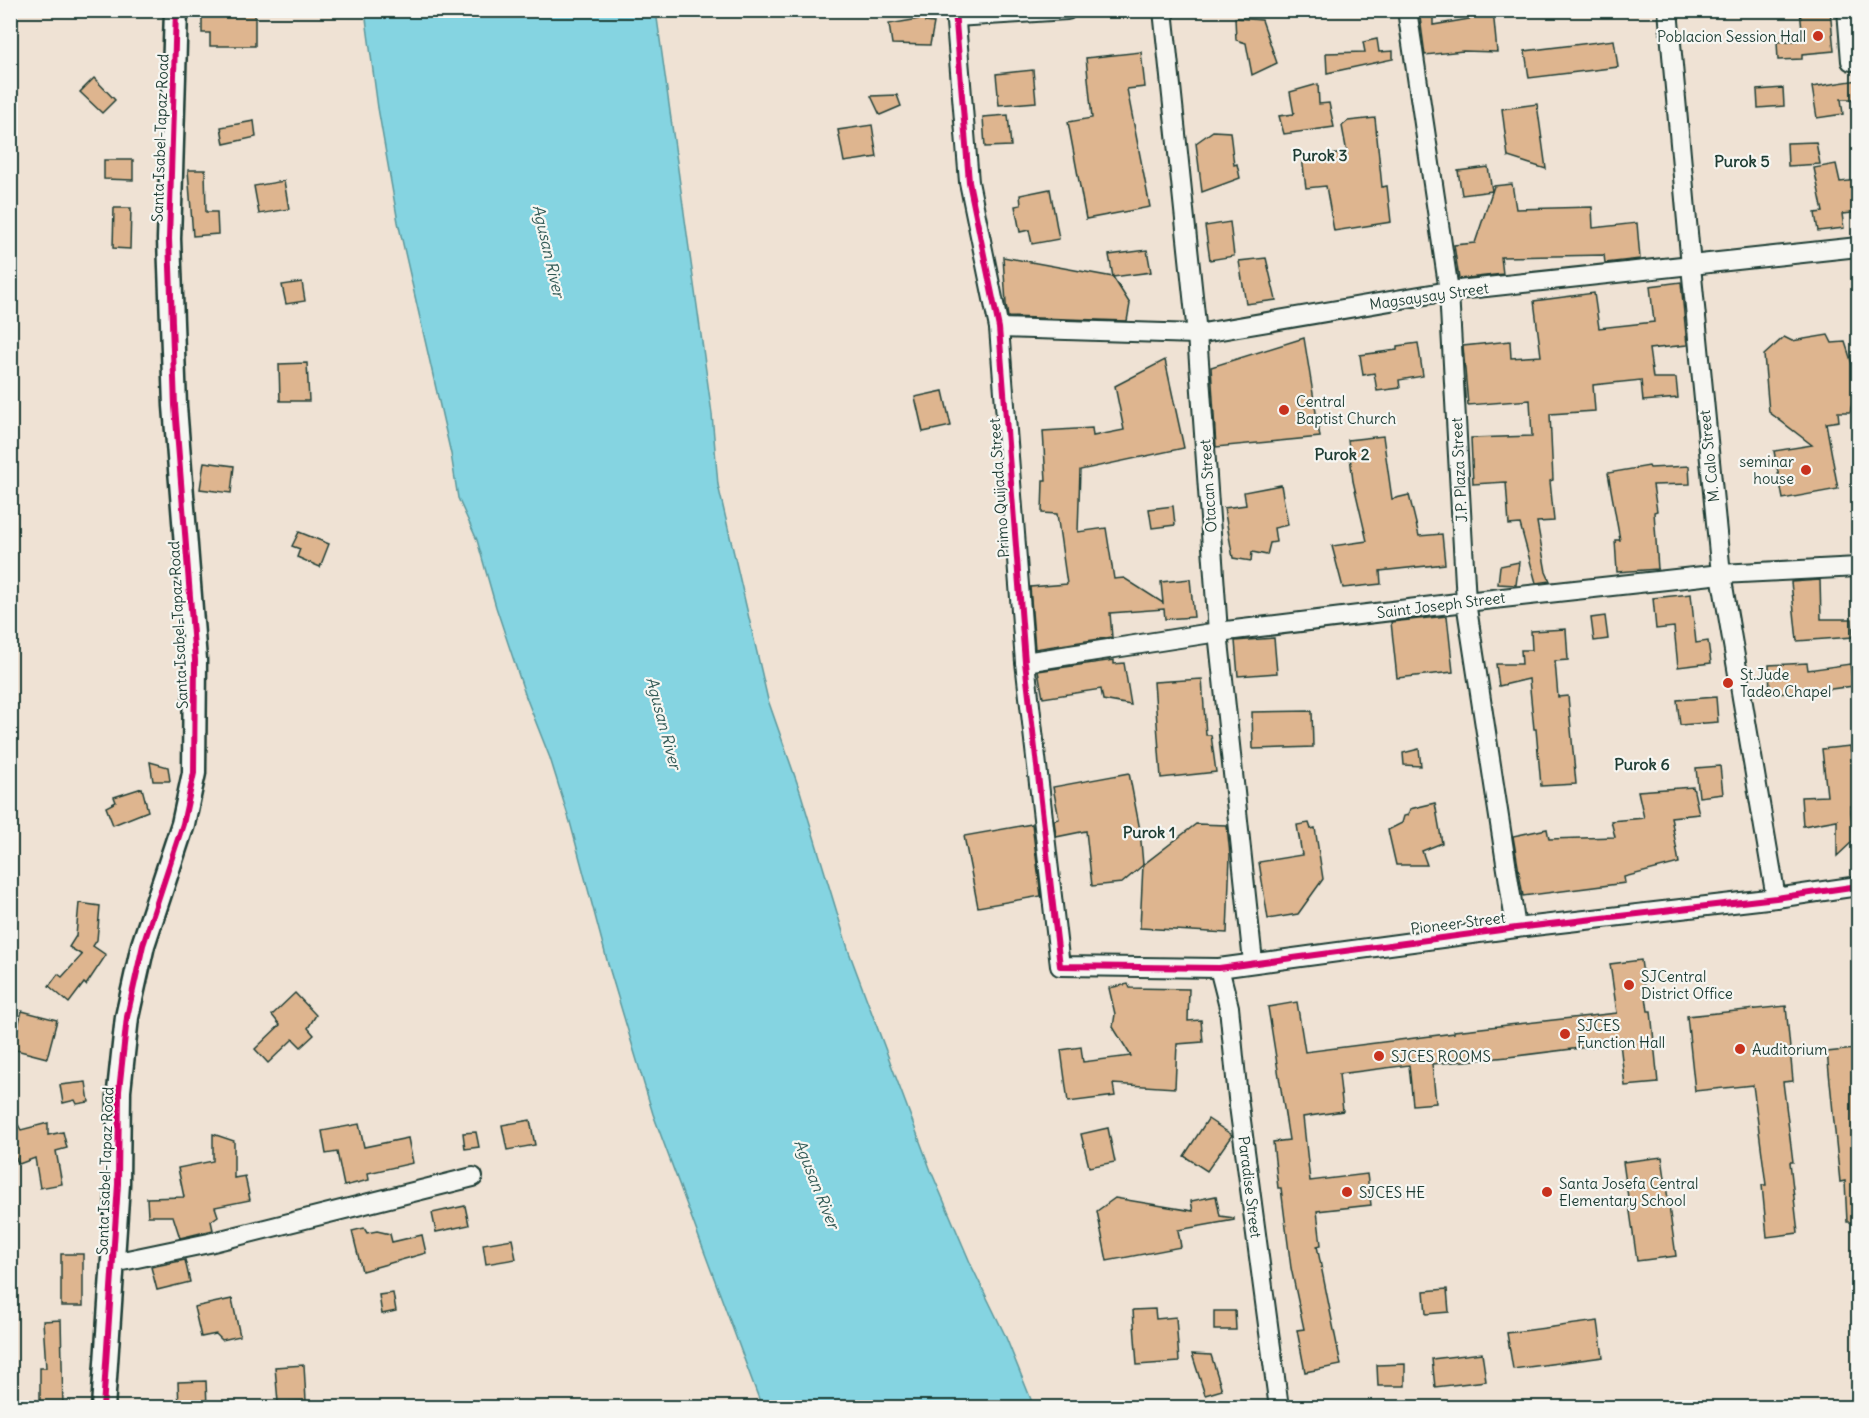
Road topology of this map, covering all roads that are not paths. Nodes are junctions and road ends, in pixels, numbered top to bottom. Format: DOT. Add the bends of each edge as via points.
graph roads {
  1 [pos="176,10"];
  2 [pos="1067,10"];
  3 [pos="1163,10"];
  4 [pos="1407,10"];
  5 [pos="1668,10"];
  6 [pos="1846,10"];
  7 [pos="955,14"];
  8 [pos="1851,61"];
  9 [pos="1858,247"];
  10 [pos="1691,266"];
  11 [pos="1449,291"];
  12 [pos="999,328"];
  13 [pos="1197,334"];
  14 [pos="1858,567"];
  15 [pos="1721,574"];
  16 [pos="1466,602"];
  17 [pos="1218,632"];
  18 [pos="1025,662"];
  19 [pos="1858,886"];
  20 [pos="1776,898"];
  21 [pos="1516,928"];
  22 [pos="1253,962"];
  23 [pos="1060,966"];
  24 [pos="1219,968"];
  25 [pos="473,1177"];
  26 [pos="113,1263"];
  27 [pos="103,1407"];
  28 [pos="1279,1407"];
  1 -- 26 [label="street, Santa Isabel-Tapaz Road" via="169,239 175,406 195,660 194,773 183,824 142,945 127,1017 119,1092"];
  2 -- 7 [label="street"];
  3 -- 13 [label="street, Otacan Street"];
  4 -- 11 [label="street, J.P. Plaza Street"];
  5 -- 10 [label="street, M. Calo Street"];
  6 -- 8 [label="street"];
  7 -- 12 [label="street, Primo Quijada Street" via="969,182"];
  9 -- 10 [label="street, Magsaysay Street"];
  10 -- 11 [label="street, Magsaysay Street"];
  10 -- 15 [label="street, M. Calo Street"];
  11 -- 13 [label="street, Magsaysay Street"];
  11 -- 16 [label="street, J.P. Plaza Street"];
  12 -- 13 [label="street, Magsaysay Street"];
  12 -- 18 [label="street, Primo Quijada Street"];
  13 -- 17 [label="street, Otacan Street"];
  14 -- 15 [label="street, Saint Joseph Street"];
  15 -- 16 [label="street, Saint Joseph Street"];
  15 -- 20 [label="street, M. Calo Street"];
  16 -- 17 [label="street, Saint Joseph Street"];
  16 -- 21 [label="street, J.P. Plaza Street"];
  17 -- 18 [label="street, Saint Joseph Street"];
  17 -- 22 [label="street, Otacan Street"];
  18 -- 23 [label="street, Primo Quijada Street"];
  19 -- 20 [label="street, Pioneer Street"];
  20 -- 21 [label="street, Pioneer Street"];
  21 -- 22 [label="street, Pioneer Street"];
  22 -- 24 [label="street, Pioneer Street"];
  23 -- 24 [label="street, Pioneer Street"];
  24 -- 28 [label="street, Paradise Street" via="1229,1007"];
  25 -- 26 [label="street"];
  26 -- 27 [label="street, Santa Isabel-Tapaz Road"];
}
